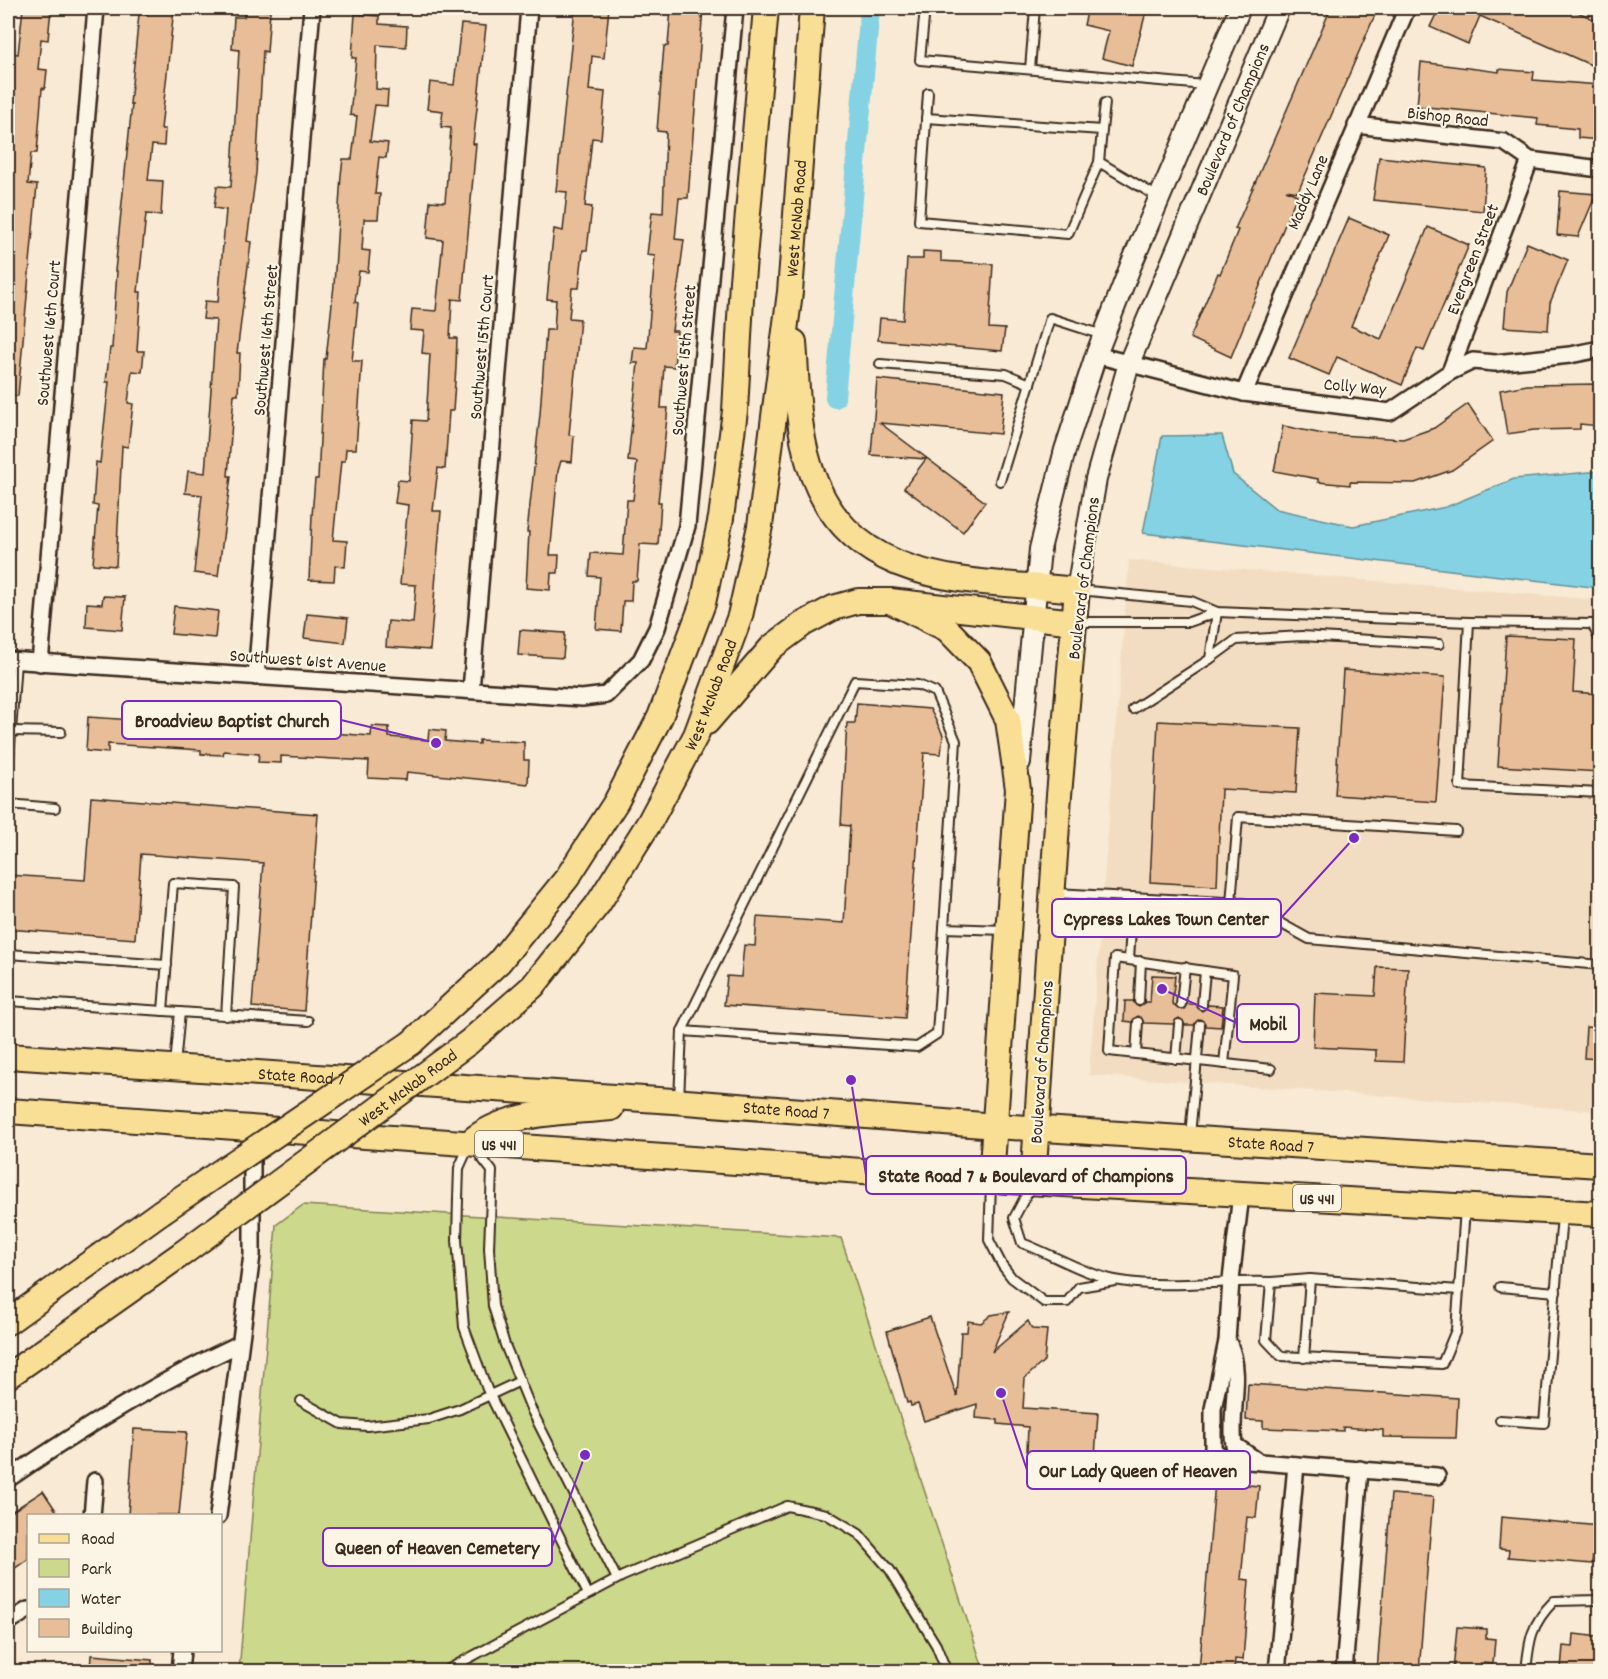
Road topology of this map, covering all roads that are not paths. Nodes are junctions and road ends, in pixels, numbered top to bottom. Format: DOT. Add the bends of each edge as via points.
graph roads {
  1 [pos="96,8"];
  2 [pos="312,8"];
  3 [pos="529,8"];
  4 [pos="735,8"];
  5 [pos="766,8"];
  6 [pos="812,8"];
  7 [pos="925,8"];
  8 [pos="1035,8"];
  9 [pos="1240,8"];
  10 [pos="1279,8"];
  11 [pos="1407,8"];
  12 [pos="1030,69"];
  13 [pos="1207,85"];
  14 [pos="928,93"];
  15 [pos="1105,103"];
  16 [pos="926,117"];
  17 [pos="1356,125"];
  18 [pos="1102,130"];
  19 [pos="1530,160"];
  20 [pos="1099,162"];
  21 [pos="1600,169"];
  22 [pos="1160,198"];
  23 [pos="790,292"];
  24 [pos="1104,335"];
  25 [pos="1600,348"];
  26 [pos="1096,355"];
  27 [pos="1129,363"];
  28 [pos="880,364"];
  29 [pos="1450,372"];
  30 [pos="1030,384"];
  31 [pos="1244,393"];
  32 [pos="1000,481"];
  33 [pos="1037,585"];
  34 [pos="1077,590"];
  35 [pos="890,601"];
  36 [pos="1217,612"];
  37 [pos="1033,620"];
  38 [pos="1075,622"];
  39 [pos="1469,622"];
  40 [pos="1600,640"];
  41 [pos="1439,644"];
  42 [pos="1210,659"];
  43 [pos="12,661"];
  44 [pos="40,663"];
  45 [pos="256,676"];
  46 [pos="471,690"];
  47 [pos="606,695"];
  48 [pos="1133,709"];
  49 [pos="11,731"];
  50 [pos="61,732"];
  51 [pos="696,735"];
  52 [pos="8,775"];
  53 [pos="1018,789"];
  54 [pos="1600,793"];
  55 [pos="8,804"];
  56 [pos="55,808"];
  57 [pos="1456,831"];
  58 [pos="1053,893"];
  59 [pos="1133,897"];
  60 [pos="1231,903"];
  61 [pos="944,928"];
  62 [pos="1009,930"];
  63 [pos="8,954"];
  64 [pos="1129,959"];
  65 [pos="1141,961"];
  66 [pos="167,965"];
  67 [pos="1600,965"];
  68 [pos="1185,967"];
  69 [pos="1205,971"];
  70 [pos="8,1001"];
  71 [pos="1139,1001"];
  72 [pos="1182,1004"];
  73 [pos="1202,1005"];
  74 [pos="163,1011"];
  75 [pos="180,1012"];
  76 [pos="226,1016"];
  77 [pos="308,1021"];
  78 [pos="1138,1022"];
  79 [pos="1179,1024"];
  80 [pos="1200,1025"];
  81 [pos="682,1031"];
  82 [pos="1136,1054"];
  83 [pos="8,1056"];
  84 [pos="1176,1059"];
  85 [pos="1196,1061"];
  86 [pos="1224,1064"];
  87 [pos="174,1066"];
  88 [pos="1271,1069"];
  89 [pos="676,1101"];
  90 [pos="8,1112"];
  91 [pos="996,1126"];
  92 [pos="252,1128"];
  93 [pos="1037,1128"];
  94 [pos="1190,1138"];
  95 [pos="471,1142"];
  96 [pos="1600,1165"];
  97 [pos="991,1180"];
  98 [pos="1033,1182"];
  99 [pos="1241,1194"];
  100 [pos="1465,1206"];
  101 [pos="1563,1212"];
  102 [pos="1600,1214"];
  103 [pos="1310,1279"];
  104 [pos="1231,1280"];
  105 [pos="1119,1281"];
  106 [pos="1271,1282"];
  107 [pos="1500,1287"];
  108 [pos="1459,1290"];
  109 [pos="1556,1292"];
  110 [pos="8,1322"];
  111 [pos="239,1344"];
  112 [pos="1304,1358"];
  113 [pos="8,1376"];
  114 [pos="520,1381"];
  115 [pos="490,1395"];
  116 [pos="302,1401"];
  117 [pos="1500,1420"];
  118 [pos="1296,1465"];
  119 [pos="1360,1469"];
  120 [pos="1437,1476"];
  121 [pos="8,1479"];
  122 [pos="95,1481"];
  123 [pos="92,1514"];
  124 [pos="218,1514"];
  125 [pos="617,1579"];
  126 [pos="588,1594"];
  127 [pos="1600,1600"];
  128 [pos="27,1611"];
  129 [pos="8,1622"];
  130 [pos="182,1652"];
  131 [pos="180,1671"];
  132 [pos="443,1671"];
  133 [pos="947,1671"];
  134 [pos="1277,1671"];
  135 [pos="1344,1671"];
  136 [pos="1526,1671"];
  1 -- 44 [label="street, Southwest 16th Court"];
  2 -- 45 [label="street, Southwest 16th Street"];
  3 -- 46 [label="street, Southwest 15th Court"];
  4 -- 47 [label="street, Southwest 15th Street" via="687,526 657,628 641,660"];
  5 -- 110 [label="main road, West McNab Road, bridge" via="735,411 721,518 703,603 660,717 616,802 567,878 499,962 411,1043 161,1212"];
  6 -- 23 [label="main road, West McNab Road"];
  7 -- 12 [label="lane" via="920,60"];
  8 -- 12 [label="lane"];
  9 -- 13 [label="street, Boulevard of Champions"];
  10 -- 27 [label="street, Boulevard of Champions"];
  11 -- 17 [label="street, Maddy Lane"];
  12 -- 13 [label="lane"];
  13 -- 22 [label="street, Boulevard of Champions"];
  14 -- 16 [label="lane"];
  15 -- 18 [label="lane"];
  16 -- 18 [label="lane"];
  16 -- 20 [label="lane" via="919,221 1068,234"];
  17 -- 19 [label="street, Bishop Road" via="1503,142"];
  17 -- 31 [label="street, Maddy Lane"];
  18 -- 20 [label="lane"];
  19 -- 21 [label="street, Bishop Road"];
  19 -- 29 [label="street, Evergreen Street"];
  20 -- 22 [label="lane"];
  22 -- 24 [label="street, Boulevard of Champions"];
  23 -- 33 [label="main road" via="800,418 809,464 826,502 846,529 876,554 912,570 951,579"];
  23 -- 51 [label="main road, West McNab Road" via="760,526 740,616"];
  24 -- 26 [label="street, Boulevard of Champions"];
  24 -- 30 [label="lane" via="1050,318"];
  25 -- 29 [label="street, Colly Way" via="1496,363 1473,361"];
  26 -- 27 [label="street, Colly Way"];
  26 -- 33 [label="street, Boulevard of Champions" via="1065,450 1040,549"];
  27 -- 31 [label="street, Colly Way"];
  27 -- 34 [label="street, Boulevard of Champions" via="1096,479"];
  28 -- 30 [label="lane" via="1006,374"];
  29 -- 31 [label="street, Colly Way" via="1390,412"];
  30 -- 32 [label="lane"];
  33 -- 34 [label="main road"];
  33 -- 37 [label="street, Boulevard of Champions"];
  34 -- 36 [label="lane" via="1191,601"];
  34 -- 38 [label="main road, Boulevard of Champions"];
  35 -- 37 [label="main road"];
  35 -- 51 [label="main road" via="833,608 803,624 772,647"];
  35 -- 53 [label="main road" via="946,629 979,662 1008,720"];
  36 -- 38 [label="lane" via="1189,622"];
  36 -- 39 [label="lane"];
  36 -- 42 [label="lane"];
  37 -- 38 [label="main road"];
  37 -- 53 [label="street, Boulevard of Champions"];
  38 -- 58 [label="main road, Boulevard of Champions"];
  39 -- 40 [label="lane" via="1592,624"];
  39 -- 54 [label="lane" via="1460,786"];
  41 -- 42 [label="lane" via="1302,636 1236,640"];
  42 -- 48 [label="lane"];
  43 -- 44 [label="street, Southwest 61st Avenue"];
  43 -- 49 [label="lane"];
  44 -- 45 [label="street, Southwest 61st Avenue"];
  45 -- 46 [label="street, Southwest 61st Avenue"];
  46 -- 47 [label="street, Southwest 61st Avenue" via="582,698"];
  49 -- 50 [label="lane"];
  49 -- 52 [label="lane"];
  51 -- 113 [label="main road, West McNab Road, bridge" via="649,823 598,904 533,986 469,1042 183,1253"];
  53 -- 62 [label="main road, Boulevard of Champions"];
  55 -- 56 [label="lane"];
  57 -- 60 [label="lane" via="1238,817"];
  58 -- 59 [label="lane"];
  58 -- 93 [label="main road, Boulevard of Champions"];
  59 -- 60 [label="lane"];
  59 -- 64 [label="lane"];
  60 -- 67 [label="lane" via="1244,903 1309,939"];
  61 -- 62 [label="lane"];
  61 -- 81 [label="lane" via="937,1034 916,1047"];
  61 -- 81 [label="lane" via="956,741 935,692 918,685 855,681"];
  62 -- 91 [label="main road, Boulevard of Champions"];
  63 -- 66 [label="lane"];
  64 -- 65 [label="lane"];
  64 -- 82 [label="lane" via="1115,958 1110,1051"];
  65 -- 68 [label="lane"];
  65 -- 71 [label="lane"];
  66 -- 74 [label="lane"];
  66 -- 76 [label="lane" via="173,883 234,887"];
  68 -- 69 [label="lane"];
  68 -- 72 [label="lane"];
  69 -- 73 [label="lane"];
  69 -- 86 [label="lane" via="1233,975"];
  70 -- 74 [label="lane"];
  74 -- 75 [label="lane"];
  75 -- 76 [label="lane"];
  75 -- 87 [label="lane"];
  76 -- 77 [label="lane"];
  78 -- 82 [label="lane"];
  79 -- 84 [label="lane"];
  80 -- 85 [label="lane"];
  81 -- 89 [label="lane"];
  82 -- 84 [label="lane"];
  83 -- 87 [label="main road, State Road 7"];
  84 -- 85 [label="lane"];
  85 -- 86 [label="lane"];
  85 -- 94 [label="lane"];
  86 -- 88 [label="lane"];
  87 -- 89 [label="main road, State Road 7"];
  89 -- 91 [label="main road, State Road 7"];
  89 -- 95 [label="main road" via="510,1119 485,1129"];
  90 -- 92 [label="main road, US 441"];
  91 -- 93 [label="main road, State Road 7"];
  91 -- 97 [label="main road, Boulevard of Champions"];
  92 -- 95 [label="main road, US 441"];
  92 -- 111 [label="street" via="252,1255"];
  93 -- 94 [label="main road, State Road 7"];
  93 -- 98 [label="main road, Boulevard of Champions"];
  94 -- 96 [label="main road, State Road 7"];
  95 -- 97 [label="main road, US 441"];
  95 -- 114 [label="lane" via="492,1171 489,1248 493,1306"];
  95 -- 115 [label="lane" via="459,1168 457,1240 464,1327"];
  97 -- 98 [label="main road, US 441"];
  97 -- 105 [label="lane" via="989,1240 1012,1278 1044,1302 1067,1302 1079,1287"];
  98 -- 99 [label="main road, US 441"];
  98 -- 105 [label="lane" via="1014,1218 1022,1243"];
  99 -- 100 [label="main road, US 441"];
  99 -- 104 [label="street"];
  100 -- 101 [label="main road, US 441"];
  100 -- 108 [label="lane"];
  101 -- 102 [label="main road, US 441"];
  101 -- 109 [label="lane"];
  103 -- 106 [label="lane"];
  103 -- 108 [label="lane"];
  103 -- 112 [label="lane"];
  104 -- 105 [label="lane" via="1175,1286"];
  104 -- 106 [label="lane"];
  104 -- 118 [label="street" via="1227,1341 1213,1409 1214,1449 1223,1459"];
  106 -- 112 [label="lane" via="1266,1340 1281,1356"];
  107 -- 109 [label="lane"];
  108 -- 112 [label="lane" via="1456,1330 1442,1364"];
  109 -- 117 [label="lane" via="1544,1423"];
  111 -- 121 [label="street" via="83,1427"];
  111 -- 124 [label="street"];
  114 -- 115 [label="lane"];
  114 -- 125 [label="lane"];
  115 -- 116 [label="lane" via="429,1419 367,1426 342,1424"];
  115 -- 126 [label="lane"];
  118 -- 119 [label="street"];
  118 -- 134 [label="street"];
  119 -- 120 [label="street"];
  119 -- 135 [label="street"];
  122 -- 123 [label="street"];
  125 -- 126 [label="lane"];
  125 -- 133 [label="lane" via="787,1506 826,1514 860,1534 890,1570 936,1645"];
  126 -- 132 [label="lane"];
  127 -- 136 [label="lane" via="1554,1601 1538,1617 1529,1642"];
  128 -- 129 [label="street"];
  130 -- 131 [label="street"];
}
